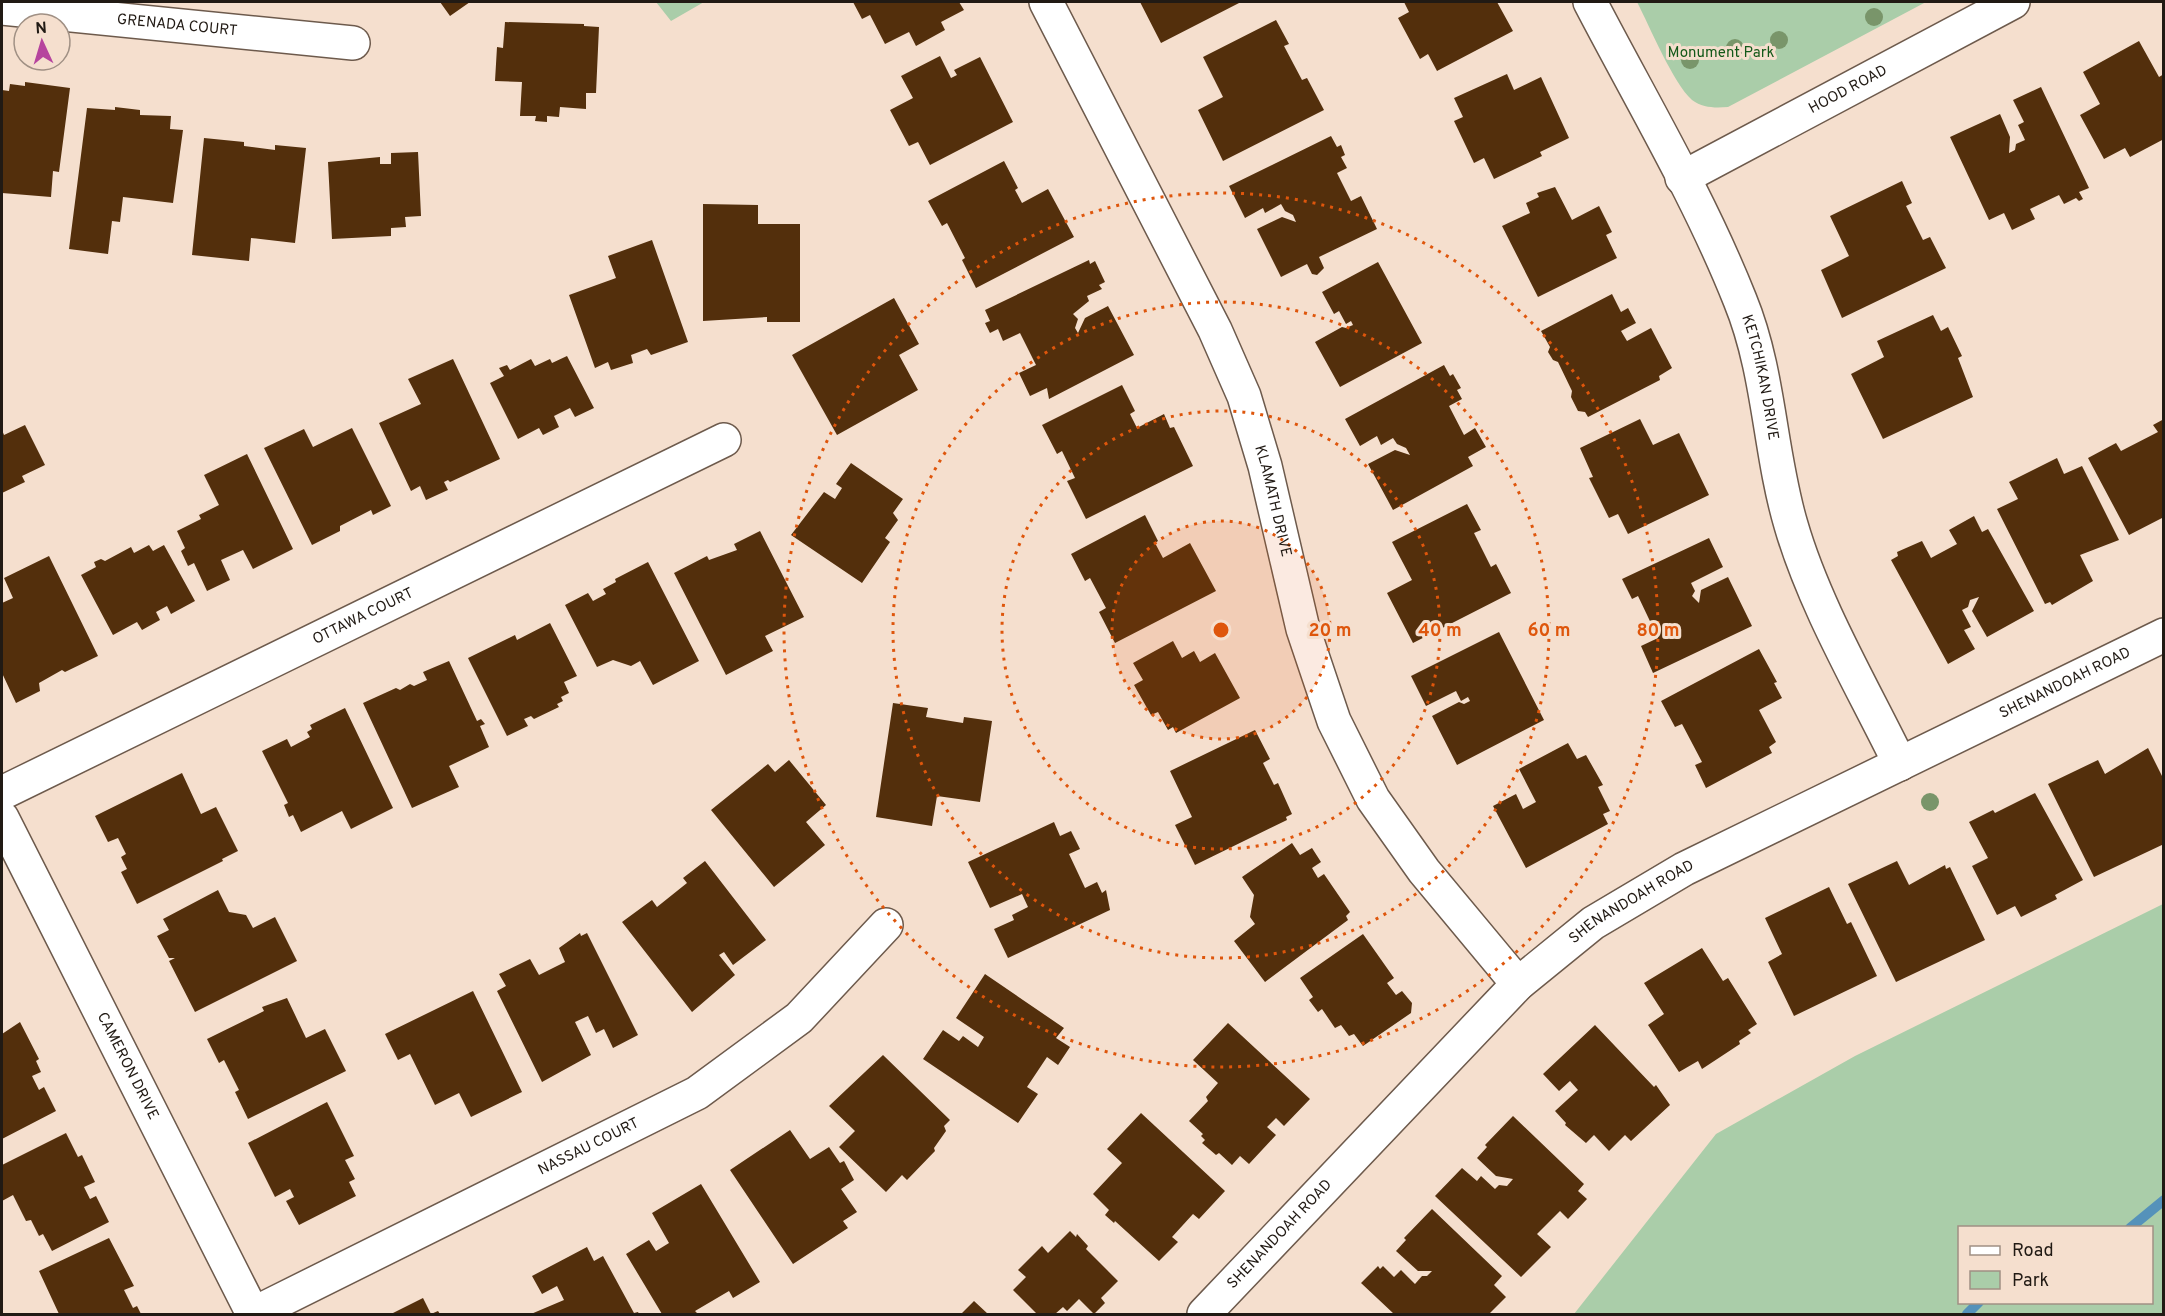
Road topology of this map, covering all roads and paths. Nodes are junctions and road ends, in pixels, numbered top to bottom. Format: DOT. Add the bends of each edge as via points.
graph roads {
  1 [pos="1046,2"];
  2 [pos="1590,2"];
  3 [pos="2013,2"];
  4 [pos="2,8"];
  5 [pos="353,43"];
  6 [pos="1682,178"];
  7 [pos="724,440"];
  8 [pos="2163,635"];
  9 [pos="1899,764"];
  10 [pos="2,793"];
  11 [pos="2,818"];
  12 [pos="886,925"];
  13 [pos="1518,984"];
  14 [pos="253,1314"];
  15 [pos="1204,1314"];
  1 -- 13 [label="street, KLAMATH DRIVE" via="1215,330 1244,396 1265,466 1303,629 1334,721 1373,799 1424,871"];
  2 -- 6 [label="street, KETCHIKAN DRIVE"];
  3 -- 6 [label="street, HOOD ROAD"];
  4 -- 5 [label="street, GRENADA COURT"];
  6 -- 9 [label="street, KETCHIKAN DRIVE" via="1741,302 1763,373 1791,525 1817,594"];
  7 -- 10 [label="street, OTTAWA COURT"];
  8 -- 9 [label="street, SHENANDOAH ROAD"];
  9 -- 13 [label="street, SHENANDOAH ROAD" via="1684,869 1593,922"];
  11 -- 14 [label="street, CAMERON DRIVE"];
  12 -- 14 [label="street, NASSAU COURT" via="799,1018 697,1093"];
  13 -- 15 [label="street, SHENANDOAH ROAD"];
}
